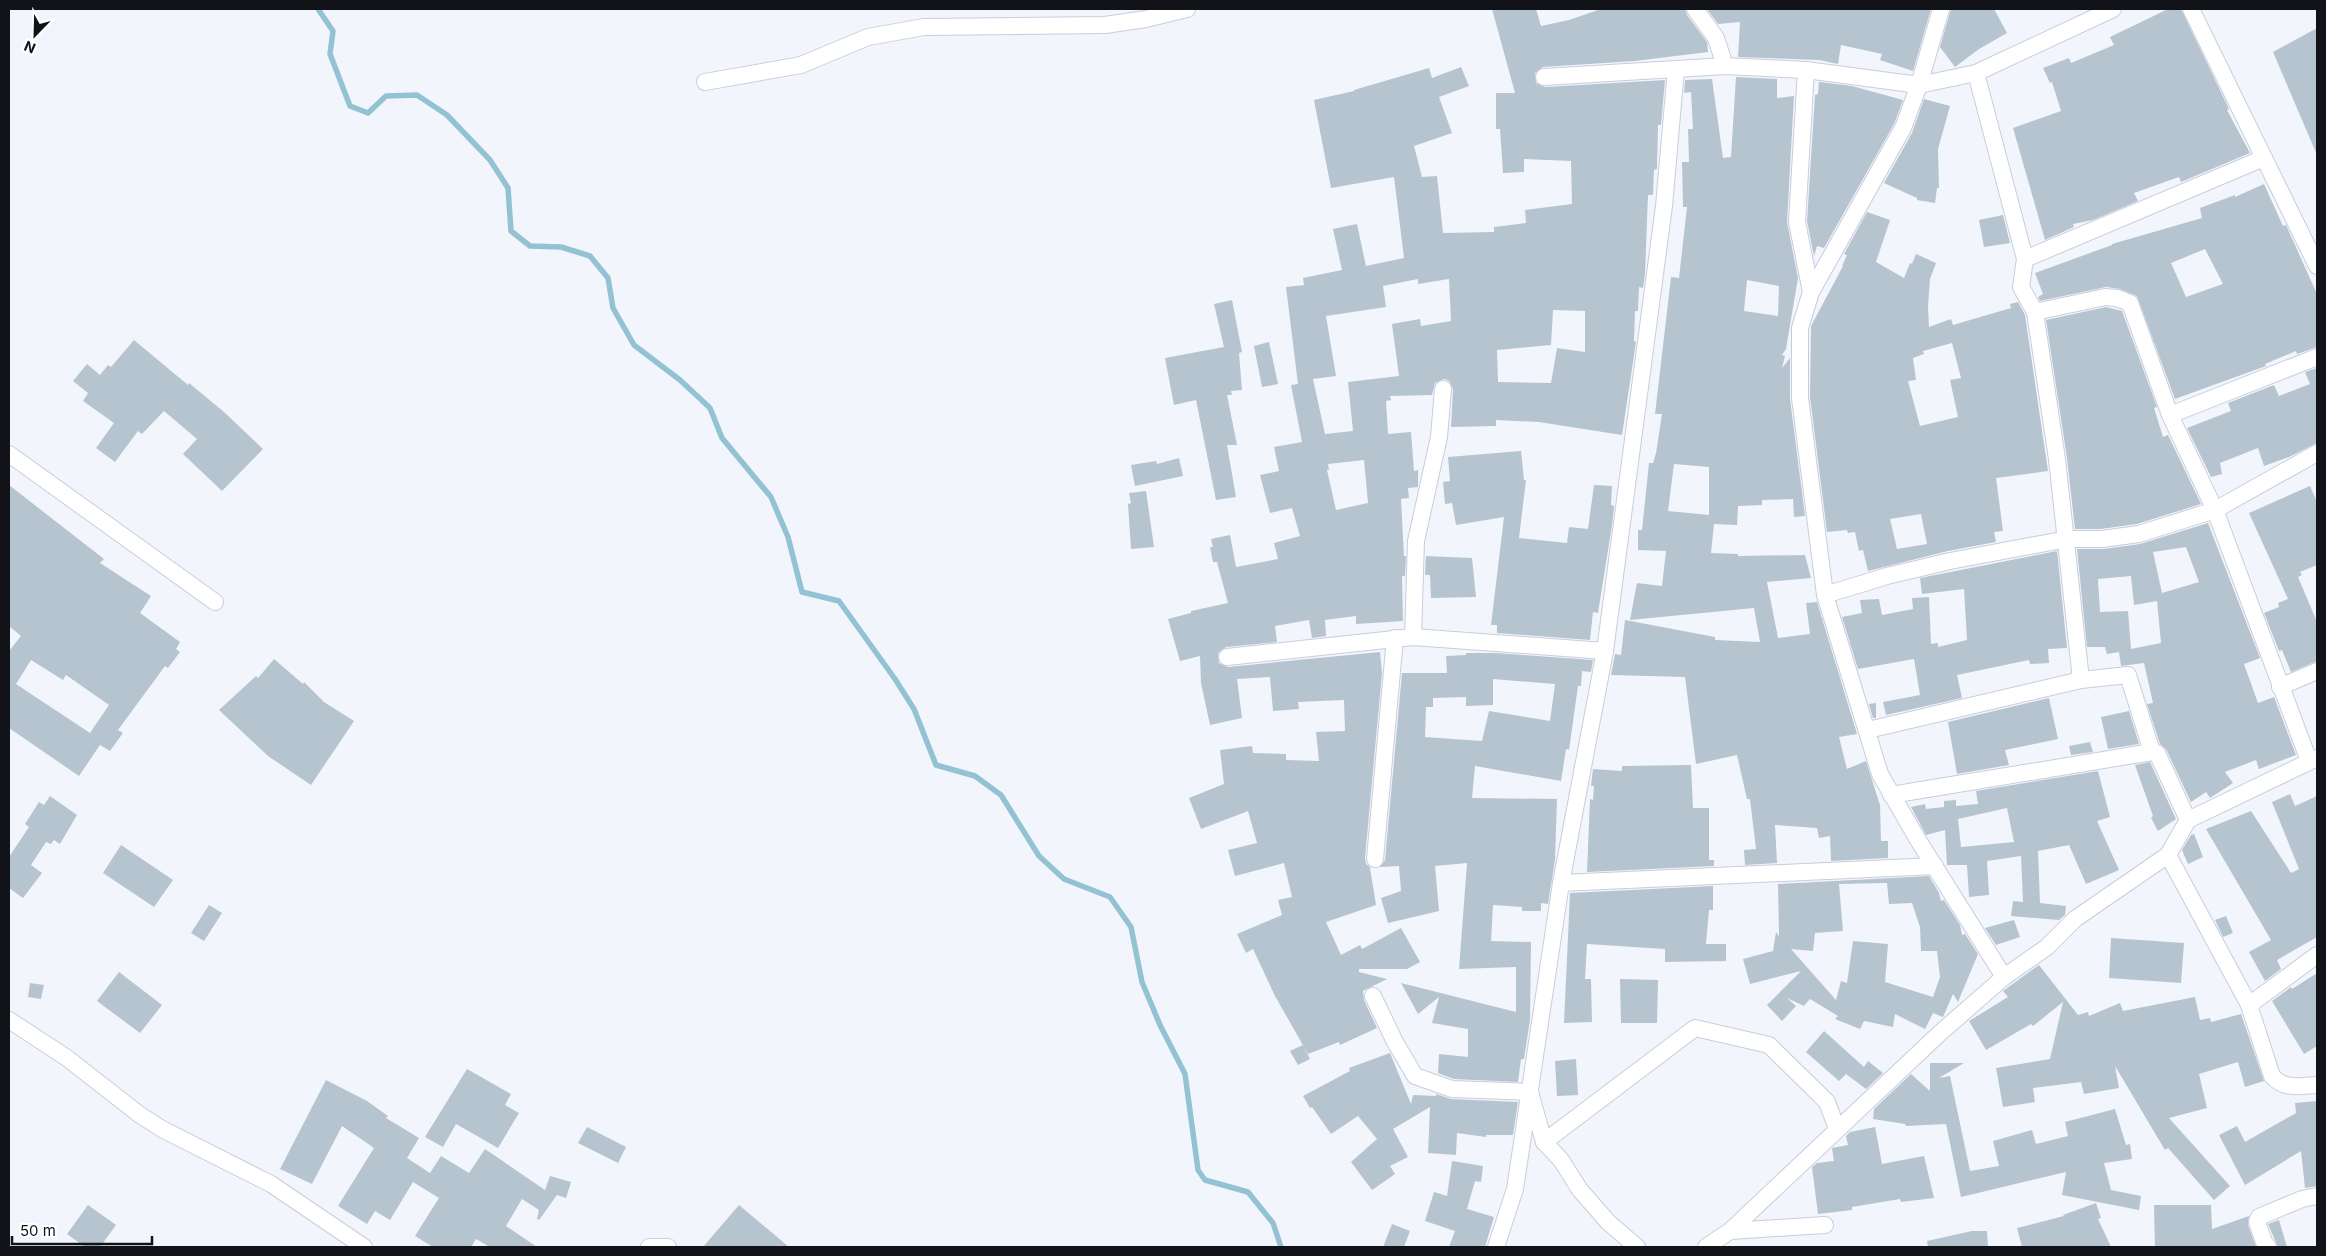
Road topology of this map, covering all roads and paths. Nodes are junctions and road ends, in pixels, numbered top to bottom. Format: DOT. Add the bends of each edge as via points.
graph roads {
  1 [pos="1187,9"];
  2 [pos="1695,9"];
  3 [pos="1941,9"];
  4 [pos="2113,9"];
  5 [pos="2191,9"];
  6 [pos="1725,66"];
  7 [pos="1676,69"];
  8 [pos="1806,70"];
  9 [pos="1976,73"];
  10 [pos="1544,76"];
  11 [pos="705,82"];
  12 [pos="1919,85"];
  13 [pos="2264,158"];
  14 [pos="2025,259"];
  15 [pos="2317,266"];
  16 [pos="1812,292"];
  17 [pos="2035,312"];
  18 [pos="2317,357"];
  19 [pos="1443,389"];
  20 [pos="2170,415"];
  21 [pos="2317,453"];
  22 [pos="9,454"];
  23 [pos="2214,510"];
  24 [pos="2067,539"];
  25 [pos="1825,595"];
  26 [pos="215,602"];
  27 [pos="1413,637"];
  28 [pos="1395,638"];
  29 [pos="1604,651"];
  30 [pos="1227,657"];
  31 [pos="2317,671"];
  32 [pos="2081,680"];
  33 [pos="2280,687"];
  34 [pos="1868,730"];
  35 [pos="2152,752"];
  36 [pos="2313,760"];
  37 [pos="1891,795"];
  38 [pos="2188,820"];
  39 [pos="2168,855"];
  40 [pos="1375,859"];
  41 [pos="1935,866"];
  42 [pos="1561,883"];
  43 [pos="2317,955"];
  44 [pos="2004,977"];
  45 [pos="1373,996"];
  46 [pos="2249,1005"];
  47 [pos="9,1020"];
  48 [pos="2317,1085"];
  49 [pos="1530,1092"];
  50 [pos="1837,1129"];
  51 [pos="1544,1142"];
  52 [pos="2317,1196"];
  53 [pos="1825,1225"];
  54 [pos="1730,1230"];
  55 [pos="364,1247"];
  56 [pos="648,1247"];
  57 [pos="668,1247"];
  58 [pos="1496,1247"];
  59 [pos="1637,1247"];
  60 [pos="1706,1247"];
  61 [pos="2268,1247"];
  1 -- 11 [label="street" via="1105,25 924,27 868,37 801,65"];
  2 -- 6 [label="street" via="1716,38"];
  3 -- 12 [label="street"];
  4 -- 9 [label="street"];
  5 -- 13 [label="street"];
  6 -- 7 [label="street"];
  6 -- 8 [label="street"];
  7 -- 10 [label="street"];
  7 -- 29 [label="street" via="1664,206"];
  8 -- 12 [label="street"];
  8 -- 16 [label="street" via="1797,222"];
  9 -- 12 [label="street"];
  9 -- 14 [label="street"];
  12 -- 16 [label="street" via="1902,128"];
  13 -- 14 [label="street"];
  13 -- 15 [label="street"];
  14 -- 17 [label="street" via="2021,287"];
  16 -- 25 [label="street" via="1800,328 1800,398"];
  17 -- 20 [label="street" via="2106,297 2130,303"];
  17 -- 24 [label="street"];
  18 -- 20 [label="street"];
  19 -- 27 [label="street" via="1439,437 1416,541"];
  20 -- 23 [label="street"];
  21 -- 23 [label="street"];
  22 -- 26 [label="street"];
  23 -- 24 [label="street" via="2139,534"];
  23 -- 33 [label="street"];
  24 -- 25 [label="street" via="1950,561"];
  24 -- 32 [label="street"];
  25 -- 34 [label="street"];
  27 -- 28 [label="street"];
  27 -- 29 [label="street"];
  28 -- 30 [label="street"];
  28 -- 40 [label="street"];
  29 -- 42 [label="street"];
  31 -- 33 [label="street"];
  32 -- 34 [label="street"];
  32 -- 35 [label="street" via="2128,675"];
  33 -- 36 [label="street"];
  34 -- 37 [label="street" via="1880,774"];
  35 -- 37 [label="street"];
  35 -- 38 [label="street" via="2157,753"];
  36 -- 38 [label="street"];
  37 -- 41 [label="street"];
  38 -- 39 [label="street"];
  39 -- 44 [label="street" via="2075,919 2047,947"];
  39 -- 46 [label="street"];
  41 -- 42 [label="street"];
  41 -- 44 [label="street"];
  42 -- 49 [label="street"];
  43 -- 46 [label="street"];
  44 -- 50 [label="street"];
  45 -- 49 [label="street" via="1415,1076 1452,1089"];
  46 -- 48 [label="street" via="2277,1083 2288,1087"];
  47 -- 55 [label="street" via="68,1058 148,1120 270,1184"];
  49 -- 51 [label="street"];
  49 -- 58 [label="street" via="1514,1189"];
  50 -- 51 [label="street" via="1827,1102 1769,1045 1695,1028"];
  50 -- 54 [label="street"];
  51 -- 59 [label="street" via="1608,1222"];
  52 -- 61 [label="street" via="2259,1217 2257,1222"];
  53 -- 54 [label="street"];
  54 -- 60 [label="street"];
  56 -- 57 [label="street"];
}
